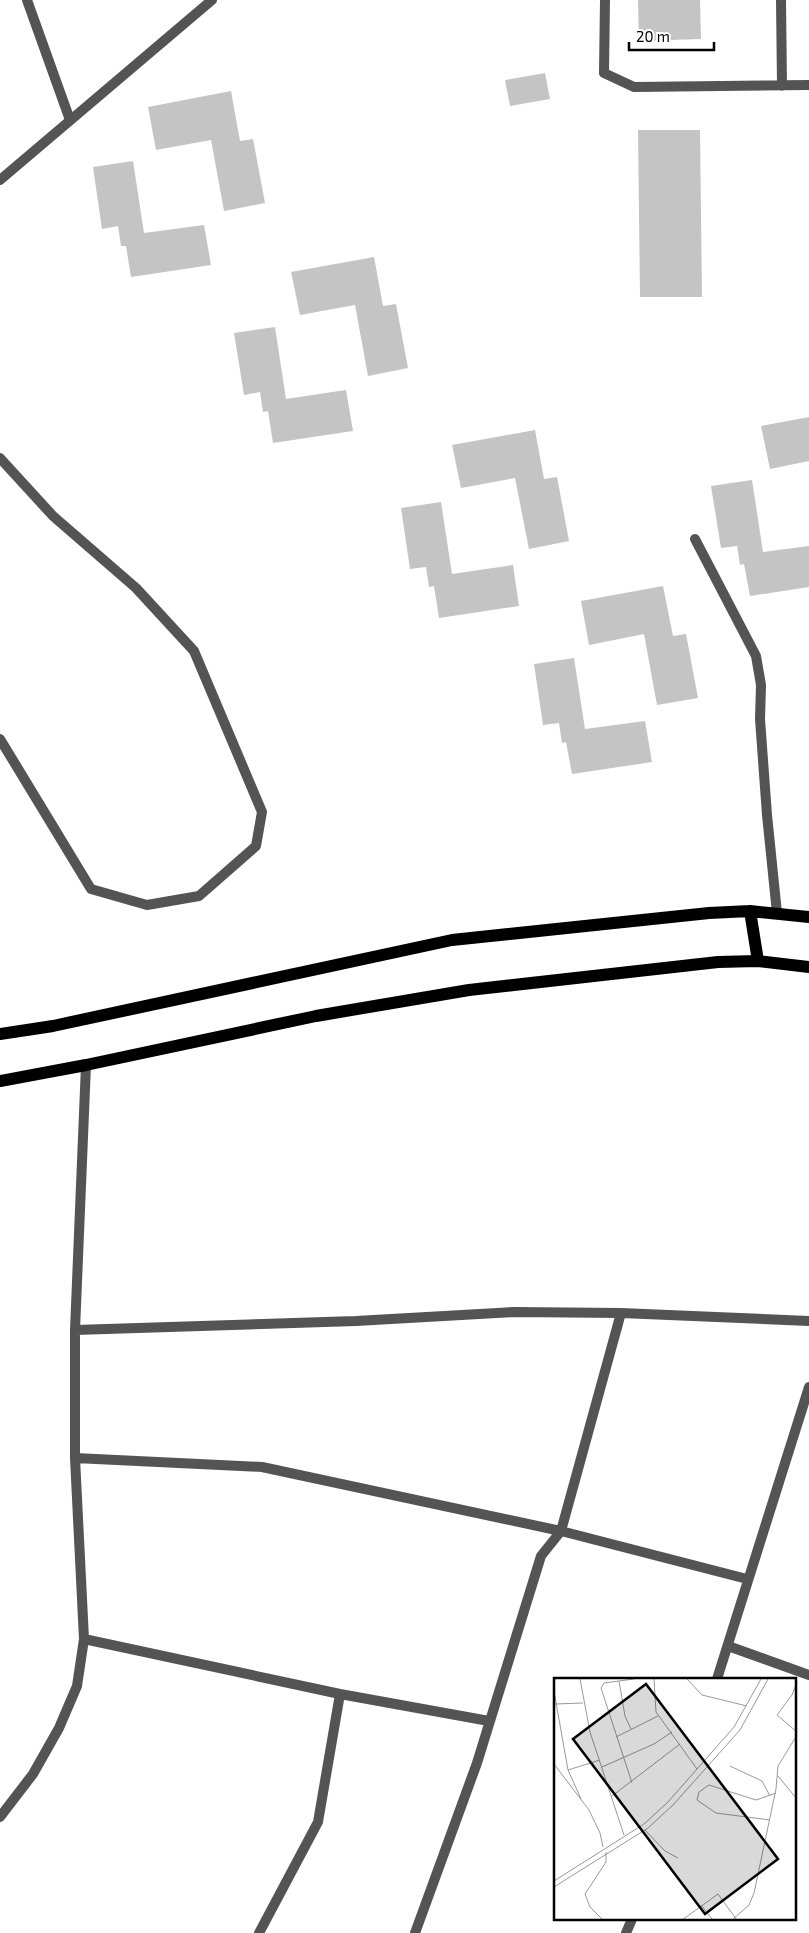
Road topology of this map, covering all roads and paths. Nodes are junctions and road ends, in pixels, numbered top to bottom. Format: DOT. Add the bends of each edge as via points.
graph roads {
  1 [pos="28,0"];
  2 [pos="212,0"];
  3 [pos="605,0"];
  4 [pos="781,0"];
  5 [pos="809,85"];
  6 [pos="782,86"];
  7 [pos="70,120"];
  8 [pos="0,180"];
  9 [pos="0,458"];
  10 [pos="695,539"];
  11 [pos="0,739"];
  12 [pos="750,911"];
  13 [pos="777,912"];
  14 [pos="809,917"];
  15 [pos="758,961"];
  16 [pos="809,967"];
  17 [pos="0,1034"];
  18 [pos="86,1065"];
  19 [pos="0,1081"];
  20 [pos="621,1312"];
  21 [pos="809,1321"];
  22 [pos="75,1330"];
  23 [pos="809,1387"];
  24 [pos="75,1458"];
  25 [pos="561,1531"];
  26 [pos="747,1580"];
  27 [pos="84,1639"];
  28 [pos="728,1646"];
  29 [pos="809,1674"];
  30 [pos="717,1678"];
  31 [pos="340,1694"];
  32 [pos="489,1721"];
  33 [pos="0,1816"];
  34 [pos="632,1920"];
  35 [pos="259,1933"];
  36 [pos="416,1933"];
  37 [pos="626,1933"];
  1 -- 7 [label="street"];
  2 -- 7 [label="street"];
  3 -- 6 [label="street" via="604,73 618,81 634,87"];
  4 -- 6 [label="street"];
  5 -- 6 [label="street"];
  7 -- 8 [label="street"];
  9 -- 11 [label="street" via="53,516 136,588 194,651 262,812 256,846 199,896 147,905 92,889"];
  10 -- 13 [label="street" via="756,656 761,685 760,718"];
  12 -- 13 [label="main road"];
  12 -- 15 [label="main road"];
  12 -- 17 [label="main road" via="452,940 53,1026"];
  13 -- 14 [label="main road"];
  15 -- 16 [label="main road"];
  15 -- 18 [label="main road" via="718,962 469,990 316,1016"];
  18 -- 19 [label="main road"];
  18 -- 22 [label="street"];
  20 -- 21 [label="street"];
  20 -- 22 [label="street" via="514,1312 356,1321"];
  20 -- 25 [label="street"];
  22 -- 24 [label="street"];
  23 -- 26 [label="street"];
  24 -- 25 [label="street" via="262,1467"];
  24 -- 27 [label="street"];
  25 -- 26 [label="street"];
  25 -- 32 [label="street" via="541,1556"];
  26 -- 28 [label="street"];
  27 -- 31 [label="street"];
  27 -- 33 [label="street" via="77,1686 59,1728 33,1774"];
  28 -- 29 [label="street"];
  28 -- 30 [label="street"];
  31 -- 32 [label="street"];
  31 -- 35 [label="street" via="318,1822"];
  32 -- 36 [label="street"];
  34 -- 37 [label="street"];
}
